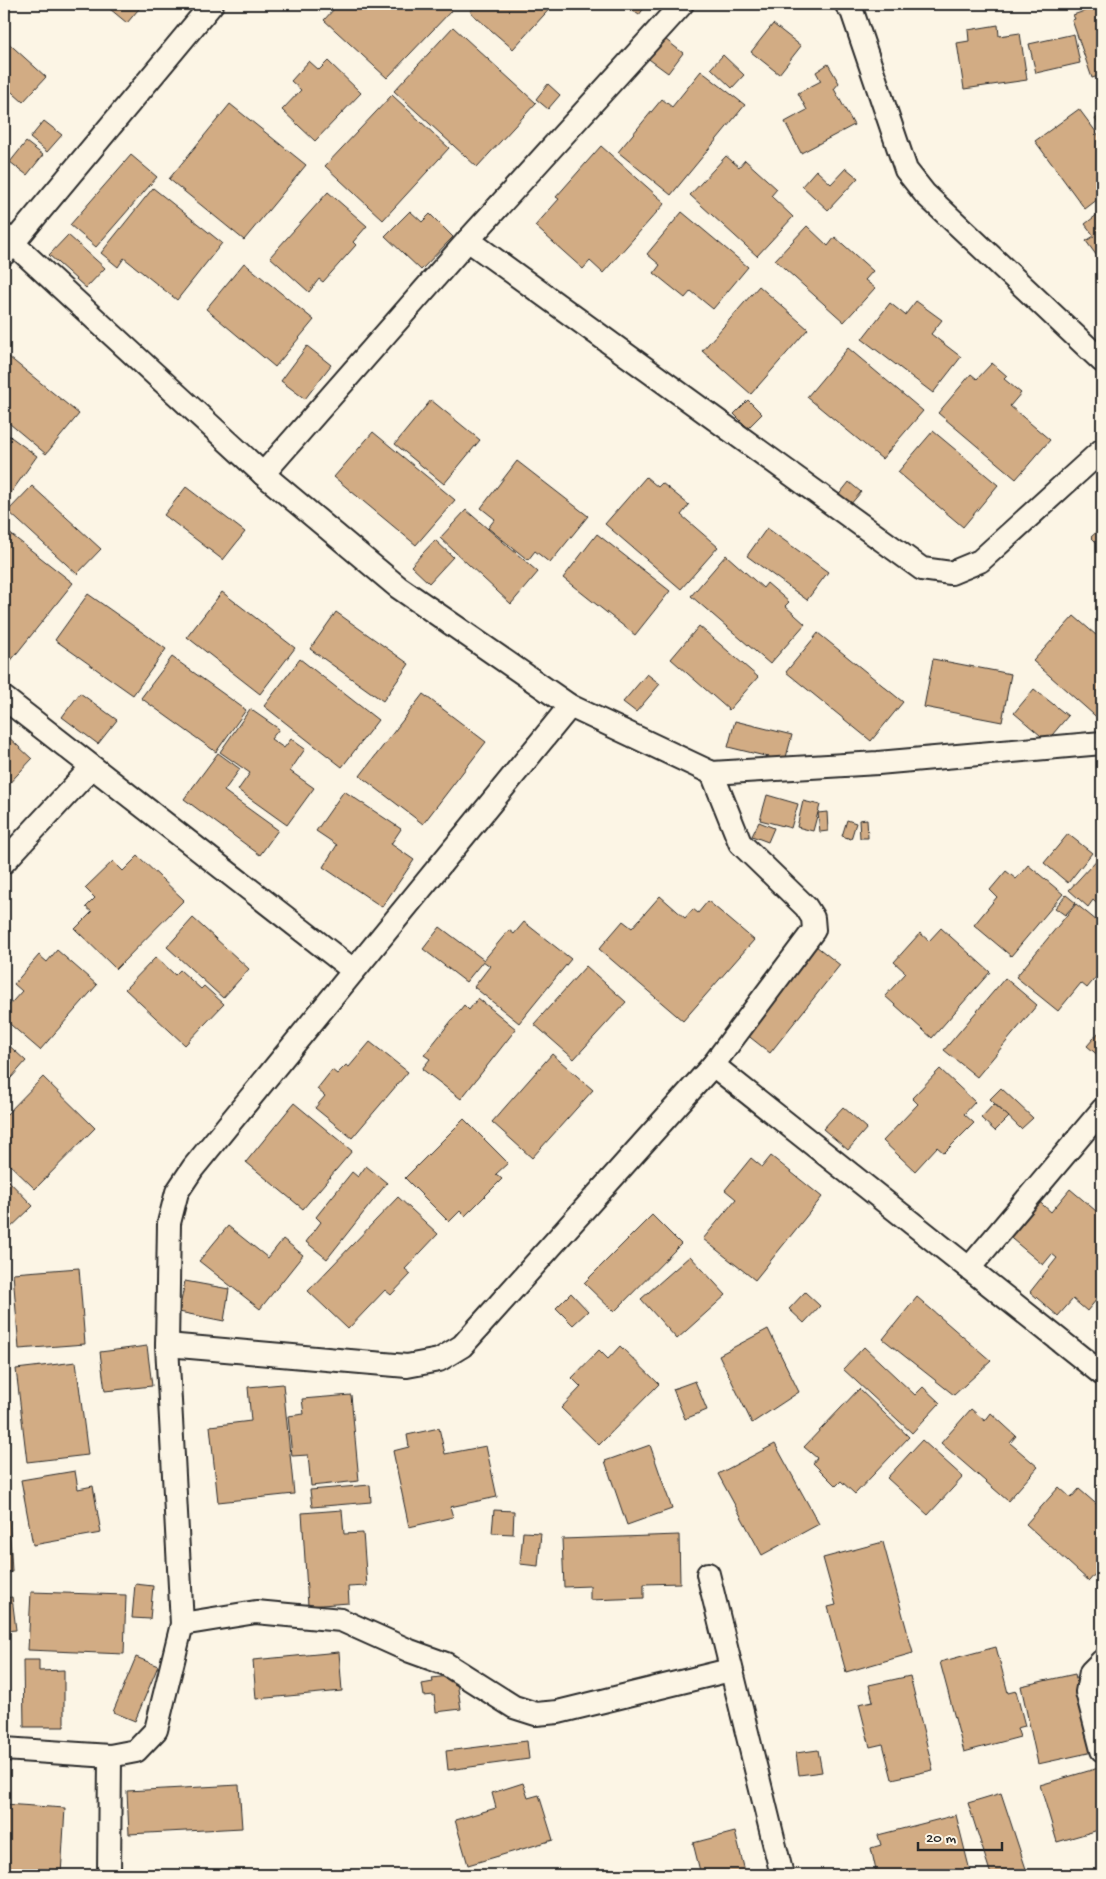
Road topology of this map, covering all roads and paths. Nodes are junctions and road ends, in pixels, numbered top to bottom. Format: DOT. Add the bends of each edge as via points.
graph roads {
  1 [pos="212,4"];
  2 [pos="682,4"];
  3 [pos="846,4"];
  4 [pos="468,240"];
  5 [pos="7,244"];
  6 [pos="1102,361"];
  7 [pos="1102,450"];
  8 [pos="263,474"];
  9 [pos="4,698"];
  10 [pos="570,706"];
  11 [pos="1102,743"];
  12 [pos="92,767"];
  13 [pos="712,774"];
  14 [pos="4,862"];
  15 [pos="354,970"];
  16 [pos="713,1065"];
  17 [pos="1102,1110"];
  18 [pos="970,1267"];
  19 [pos="167,1345"];
  20 [pos="1102,1374"];
  21 [pos="708,1574"];
  22 [pos="182,1624"];
  23 [pos="1102,1661"];
  24 [pos="730,1670"];
  25 [pos="4,1749"];
  26 [pos="1102,1750"];
  27 [pos="110,1756"];
  28 [pos="109,1875"];
  29 [pos="782,1875"];
  1 -- 5 [label="street"];
  2 -- 4 [label="street"];
  3 -- 6 [label="street" via="852,11 906,170 925,194"];
  4 -- 7 [label="street" via="922,570 951,573 980,562"];
  4 -- 8 [label="street"];
  5 -- 8 [label="street"];
  8 -- 10 [label="street" via="398,587"];
  9 -- 12 [label="street"];
  10 -- 13 [label="street"];
  10 -- 15 [label="street"];
  11 -- 13 [label="street"];
  12 -- 14 [label="street"];
  12 -- 15 [label="street"];
  13 -- 16 [label="street" via="740,843 806,908 814,930"];
  15 -- 19 [label="street" via="177,1192 169,1223"];
  16 -- 18 [label="street"];
  16 -- 19 [label="street" via="462,1346 439,1360 407,1366"];
  17 -- 18 [label="street"];
  18 -- 20 [label="street"];
  19 -- 22 [label="street"];
  21 -- 24 [label="street"];
  22 -- 24 [label="street" via="256,1612 341,1620 446,1664 514,1707 536,1714 558,1712"];
  22 -- 27 [label="street" via="156,1730 136,1752"];
  23 -- 26 [label="street" via="1091,1672 1087,1692"];
  24 -- 29 [label="street"];
  25 -- 27 [label="street"];
  27 -- 28 [label="street"];
}
